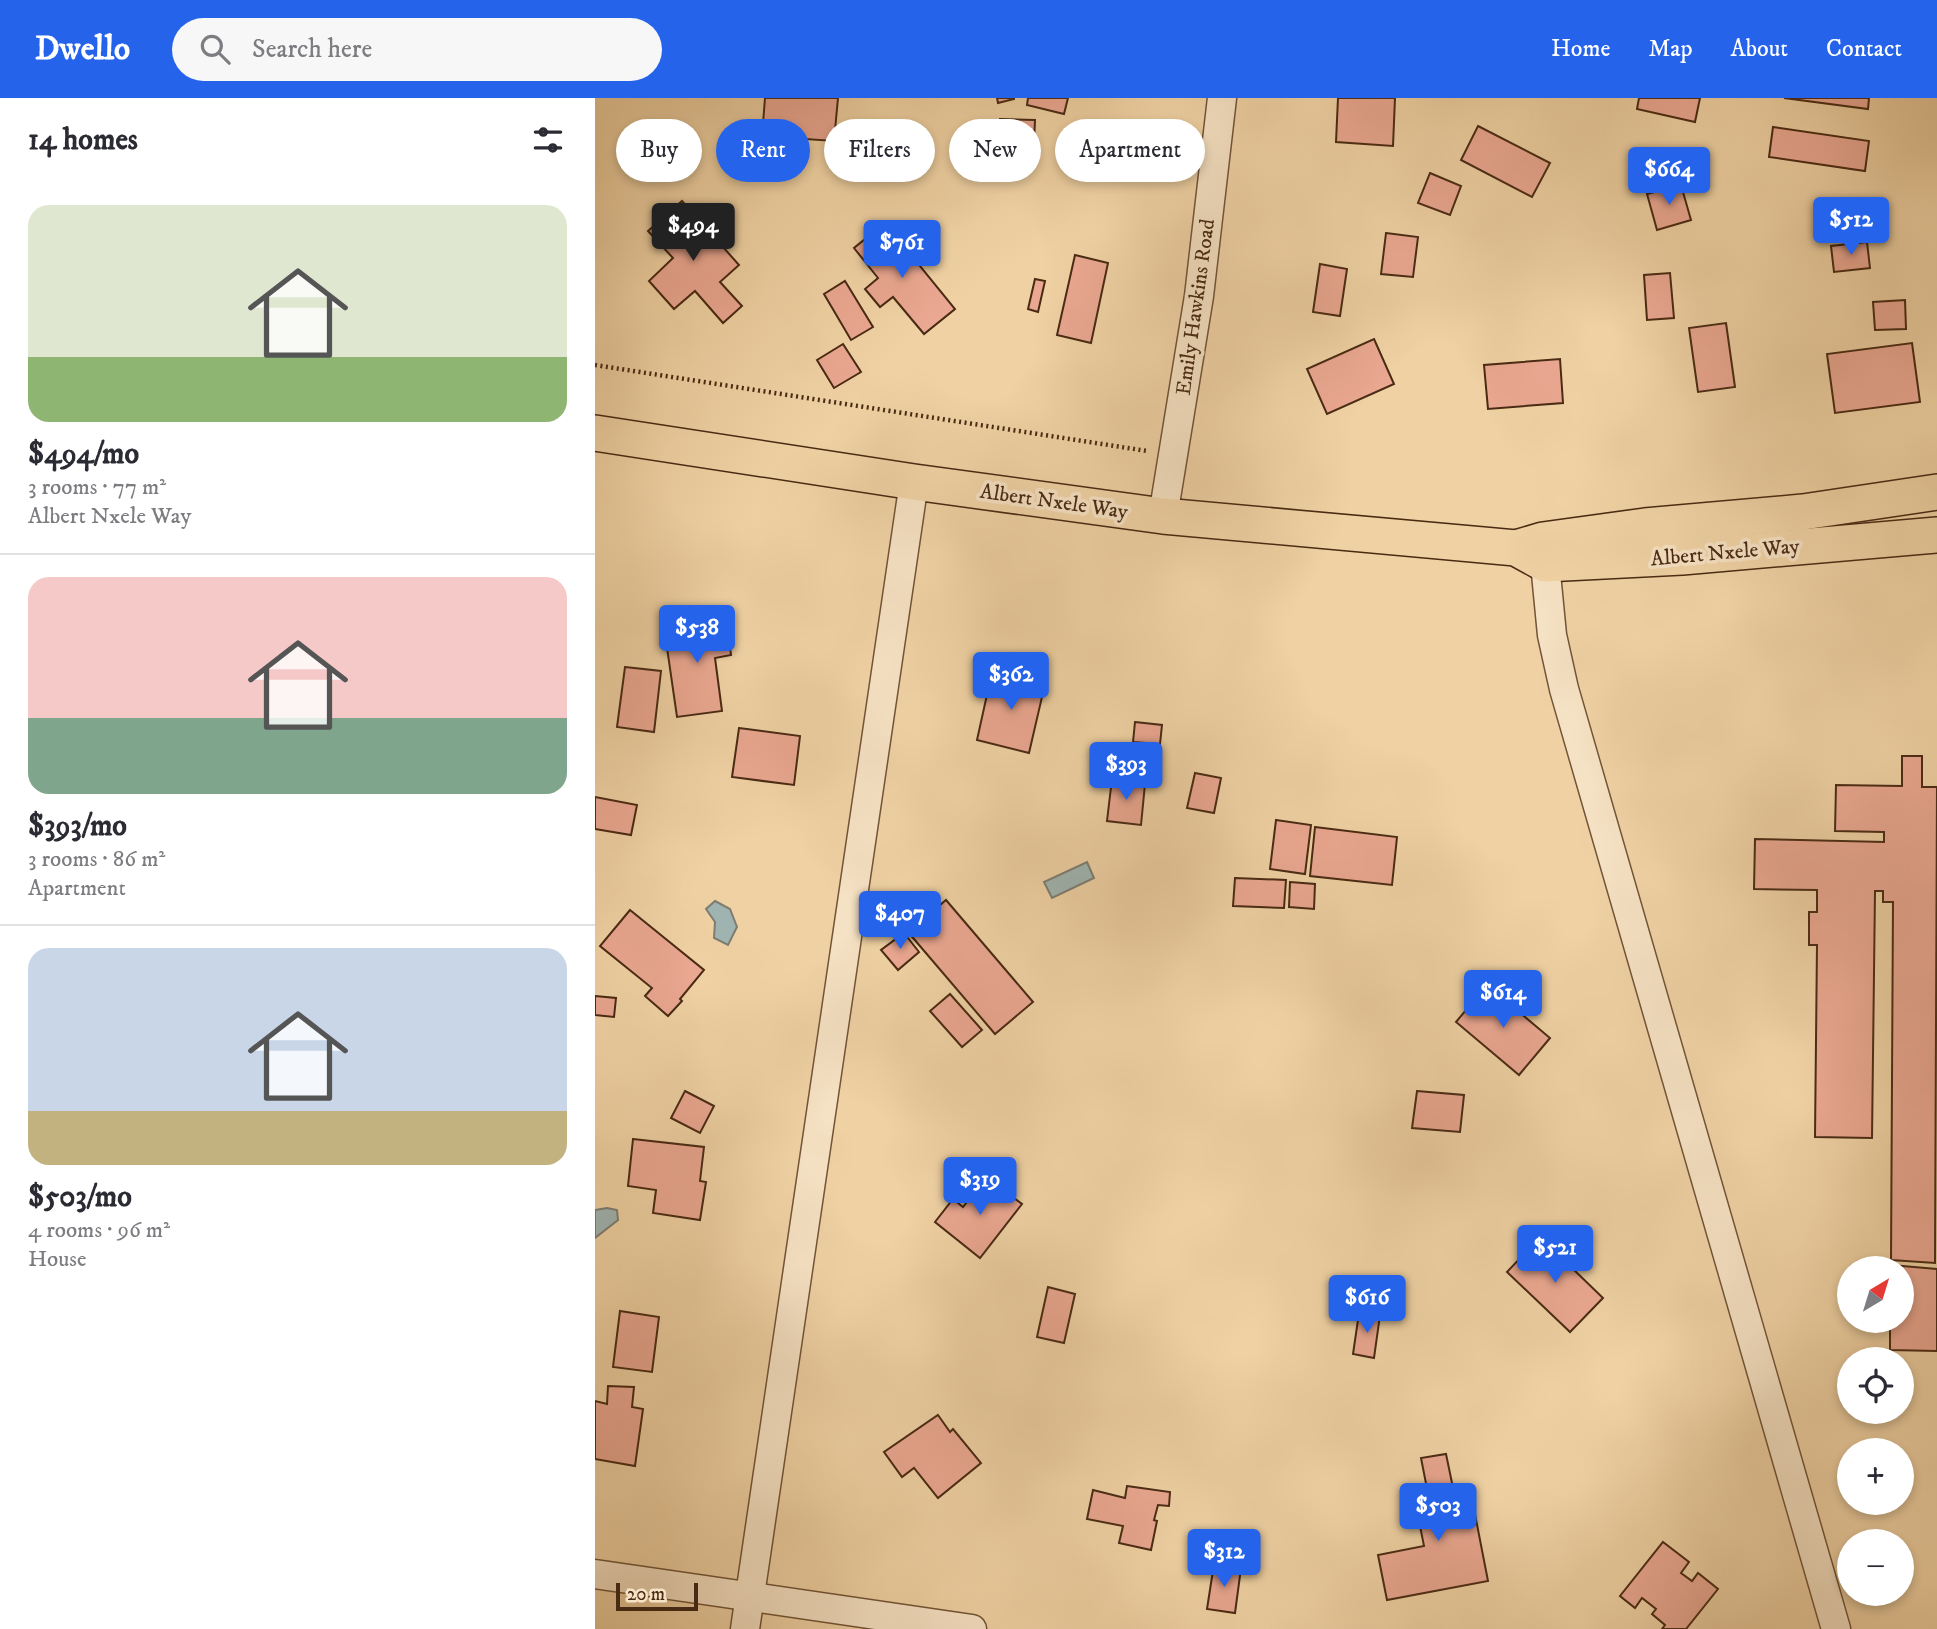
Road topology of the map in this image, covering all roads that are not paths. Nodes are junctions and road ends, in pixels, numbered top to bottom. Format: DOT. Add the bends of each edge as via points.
graph roads {
  1 [pos="1222,98"];
  2 [pos="595,433"];
  3 [pos="914,482"];
  4 [pos="1937,492"];
  5 [pos="1163,516"];
  6 [pos="1937,535"];
  7 [pos="1535,551"];
  8 [pos="595,1574"];
  9 [pos="750,1596"];
  10 [pos="745,1629"];
  11 [pos="972,1629"];
  12 [pos="1836,1629"];
  1 -- 5 [label="street, Emily Hawkins Road" via="1199,296"];
  2 -- 3 [label="main road, Albert Nxele Way"];
  3 -- 5 [label="main road, Albert Nxele Way"];
  3 -- 9 [label="street"];
  4 -- 7 [label="main road, Albert Nxele Way" via="1803,512 1645,526"];
  5 -- 7 [label="main road, Albert Nxele Way"];
  6 -- 7 [label="main road, Albert Nxele Way" via="1682,557"];
  7 -- 12 [label="street" via="1564,689"];
  8 -- 9 [label="street"];
  9 -- 10 [label="street"];
  9 -- 11 [label="street"];
}
